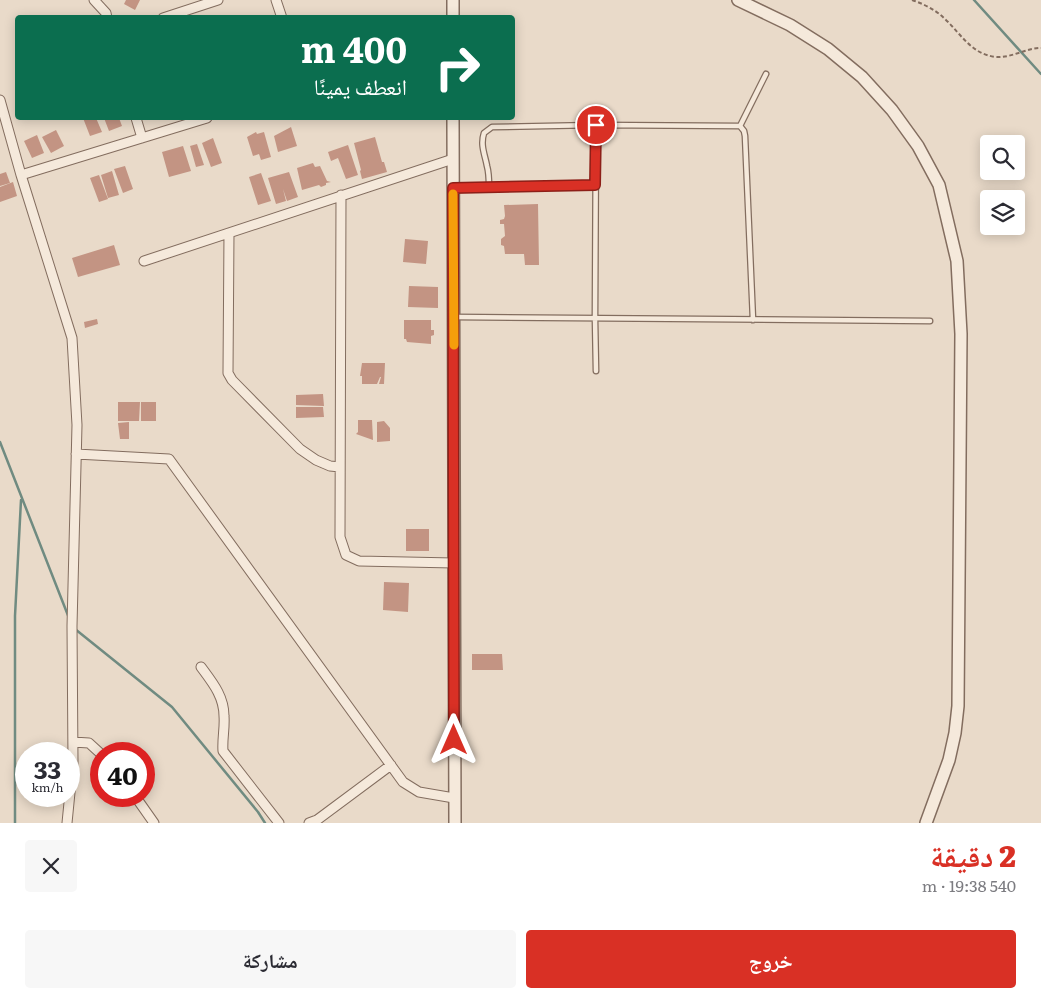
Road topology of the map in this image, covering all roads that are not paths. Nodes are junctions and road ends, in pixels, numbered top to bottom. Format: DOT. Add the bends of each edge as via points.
graph roads {
  1 [pos="94,0"];
  2 [pos="276,0"];
  3 [pos="454,0"];
  4 [pos="738,0"];
  5 [pos="211,1"];
  6 [pos="106,15"];
  7 [pos="171,15"];
  8 [pos="281,15"];
  9 [pos="453,15"];
  10 [pos="766,74"];
  11 [pos="0,100"];
  12 [pos="137,120"];
  13 [pos="200,120"];
  14 [pos="453,120"];
  15 [pos="596,125"];
  16 [pos="740,126"];
  17 [pos="142,138"];
  18 [pos="453,159"];
  19 [pos="21,175"];
  20 [pos="595,185"];
  21 [pos="489,187"];
  22 [pos="453,188"];
  23 [pos="341,196"];
  24 [pos="228,233"];
  25 [pos="144,261"];
  26 [pos="454,317"];
  27 [pos="595,318"];
  28 [pos="753,320"];
  29 [pos="930,321"];
  30 [pos="596,371"];
  31 [pos="76,454"];
  32 [pos="340,467"];
  33 [pos="454,563"];
  34 [pos="201,667"];
  35 [pos="73,742"];
  36 [pos="391,765"];
  37 [pos="454,798"];
  38 [pos="69,807"];
  39 [pos="143,807"];
  40 [pos="67,823"];
  41 [pos="154,823"];
  42 [pos="279,823"];
  43 [pos="309,823"];
  44 [pos="454,823"];
  45 [pos="926,823"];
  1 -- 6 [label="street"];
  2 -- 8 [label="street"];
  3 -- 9 [label="street"];
  4 -- 45 [label="street" via="790,25 828,49 862,77 892,110 918,146 939,185 957,261 961,344 958,706 949,760"];
  5 -- 7 [label="street"];
  10 -- 16 [label="lane"];
  11 -- 19 [label="street"];
  12 -- 17 [label="street"];
  13 -- 17 [label="street"];
  14 -- 18 [label="street"];
  15 -- 16 [label="lane"];
  15 -- 20 [label="lane"];
  15 -- 21 [label="lane" via="496,127 487,130 483,142"];
  16 -- 28 [label="lane" via="745,136"];
  17 -- 19 [label="street"];
  18 -- 22 [label="street"];
  18 -- 23 [label="street"];
  19 -- 31 [label="street" via="72,338"];
  20 -- 21 [label="lane"];
  20 -- 27 [label="lane"];
  21 -- 22 [label="lane"];
  22 -- 26 [label="street"];
  23 -- 24 [label="street"];
  23 -- 32 [label="street"];
  24 -- 25 [label="street"];
  24 -- 32 [label="street" via="228,372 300,450 330,466"];
  26 -- 27 [label="lane"];
  26 -- 33 [label="street"];
  27 -- 28 [label="lane"];
  27 -- 30 [label="lane"];
  28 -- 29 [label="lane"];
  31 -- 35 [label="street"];
  31 -- 36 [label="street" via="169,459"];
  32 -- 33 [label="street" via="340,537 346,555 370,562"];
  33 -- 37 [label="street"];
  34 -- 42 [label="street" via="219,691 225,715 222,751"];
  36 -- 37 [label="street" via="404,782 419,792"];
  36 -- 43 [label="street"];
  37 -- 44 [label="street"];
  38 -- 40 [label="street"];
  39 -- 41 [label="street"];
}
